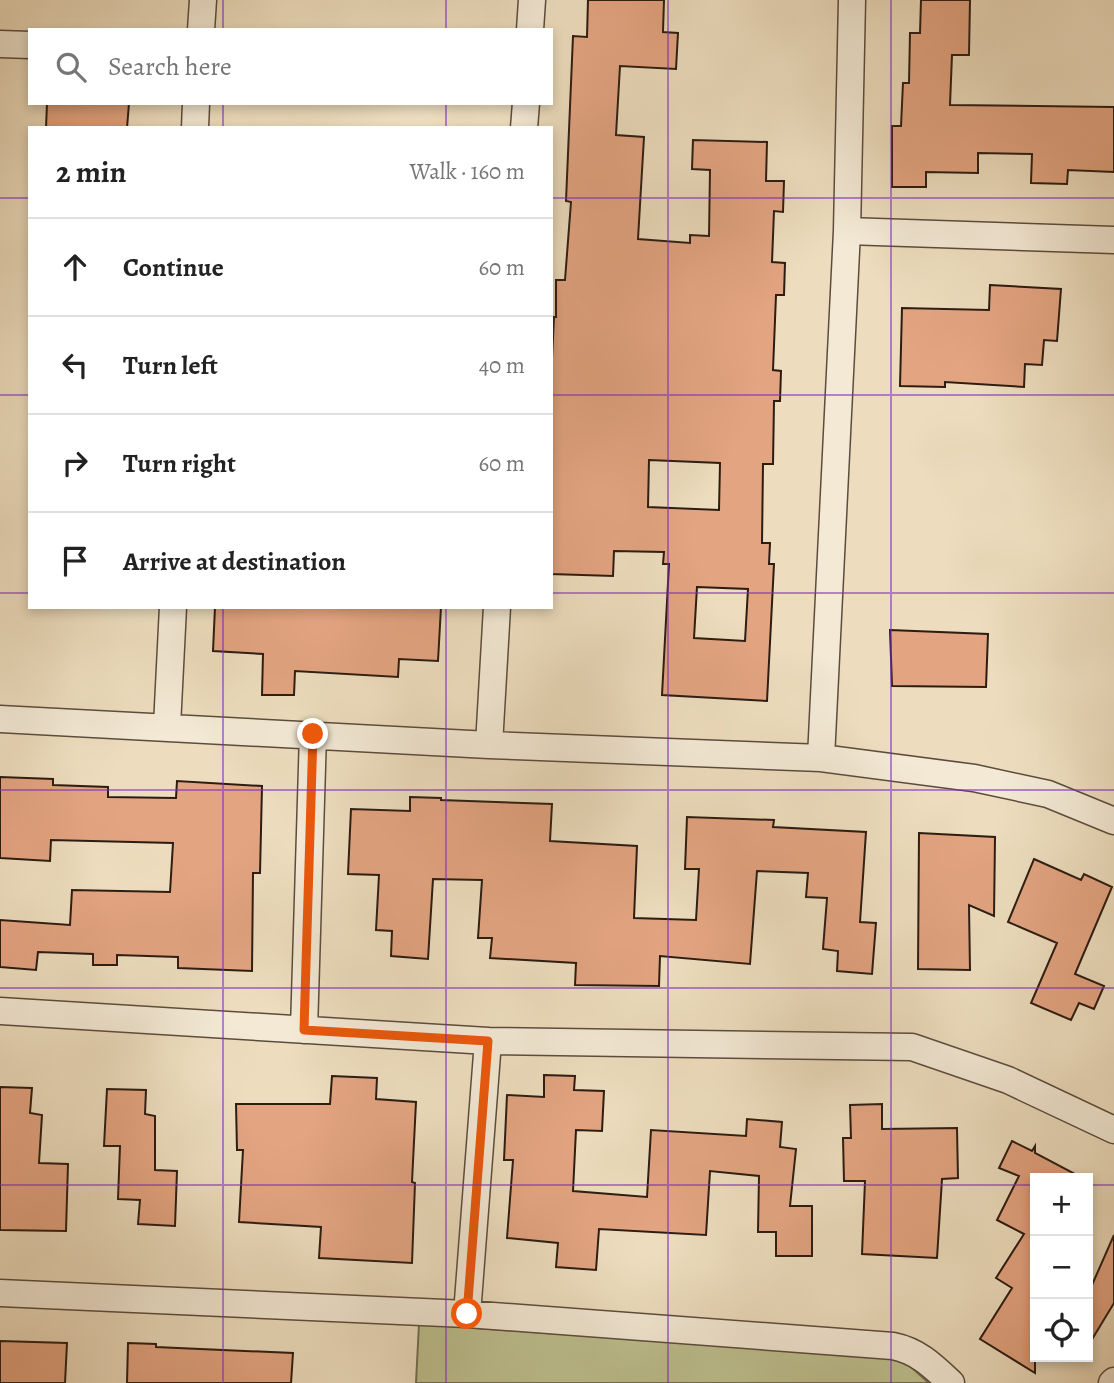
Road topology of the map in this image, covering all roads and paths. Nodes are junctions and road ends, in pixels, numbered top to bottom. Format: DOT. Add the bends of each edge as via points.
graph roads {
  1 [pos="203,0"];
  2 [pos="532,0"];
  3 [pos="852,0"];
  4 [pos="201,28"];
  5 [pos="530,28"];
  6 [pos="0,44"];
  7 [pos="28,45"];
  8 [pos="196,105"];
  9 [pos="526,105"];
  10 [pos="195,126"];
  11 [pos="524,126"];
  12 [pos="847,231"];
  13 [pos="1114,240"];
  14 [pos="173,609"];
  15 [pos="497,609"];
  16 [pos="0,719"];
  17 [pos="167,726"];
  18 [pos="313,734"];
  19 [pos="489,745"];
  20 [pos="821,758"];
  21 [pos="1114,821"];
  22 [pos="0,1011"];
  23 [pos="304,1030"];
  24 [pos="488,1041"];
  25 [pos="1114,1130"];
  26 [pos="0,1293"];
  27 [pos="467,1314"];
  28 [pos="951,1383"];
  1 -- 4 [label="street"];
  2 -- 5 [label="street"];
  3 -- 12 [label="street"];
  6 -- 7 [label="street"];
  8 -- 10 [label="street"];
  9 -- 11 [label="street"];
  12 -- 13 [label="street"];
  12 -- 20 [label="street"];
  14 -- 17 [label="street"];
  15 -- 19 [label="street"];
  16 -- 17 [label="street"];
  17 -- 18 [label="street"];
  18 -- 19 [label="street"];
  18 -- 23 [label="street"];
  19 -- 20 [label="street"];
  20 -- 21 [label="street" via="974,778 1048,794"];
  22 -- 23 [label="street"];
  23 -- 24 [label="street"];
  24 -- 25 [label="street" via="912,1047 1008,1080"];
  24 -- 27 [label="street"];
  26 -- 27 [label="street"];
  27 -- 28 [label="street" via="893,1346 924,1358"];
}
